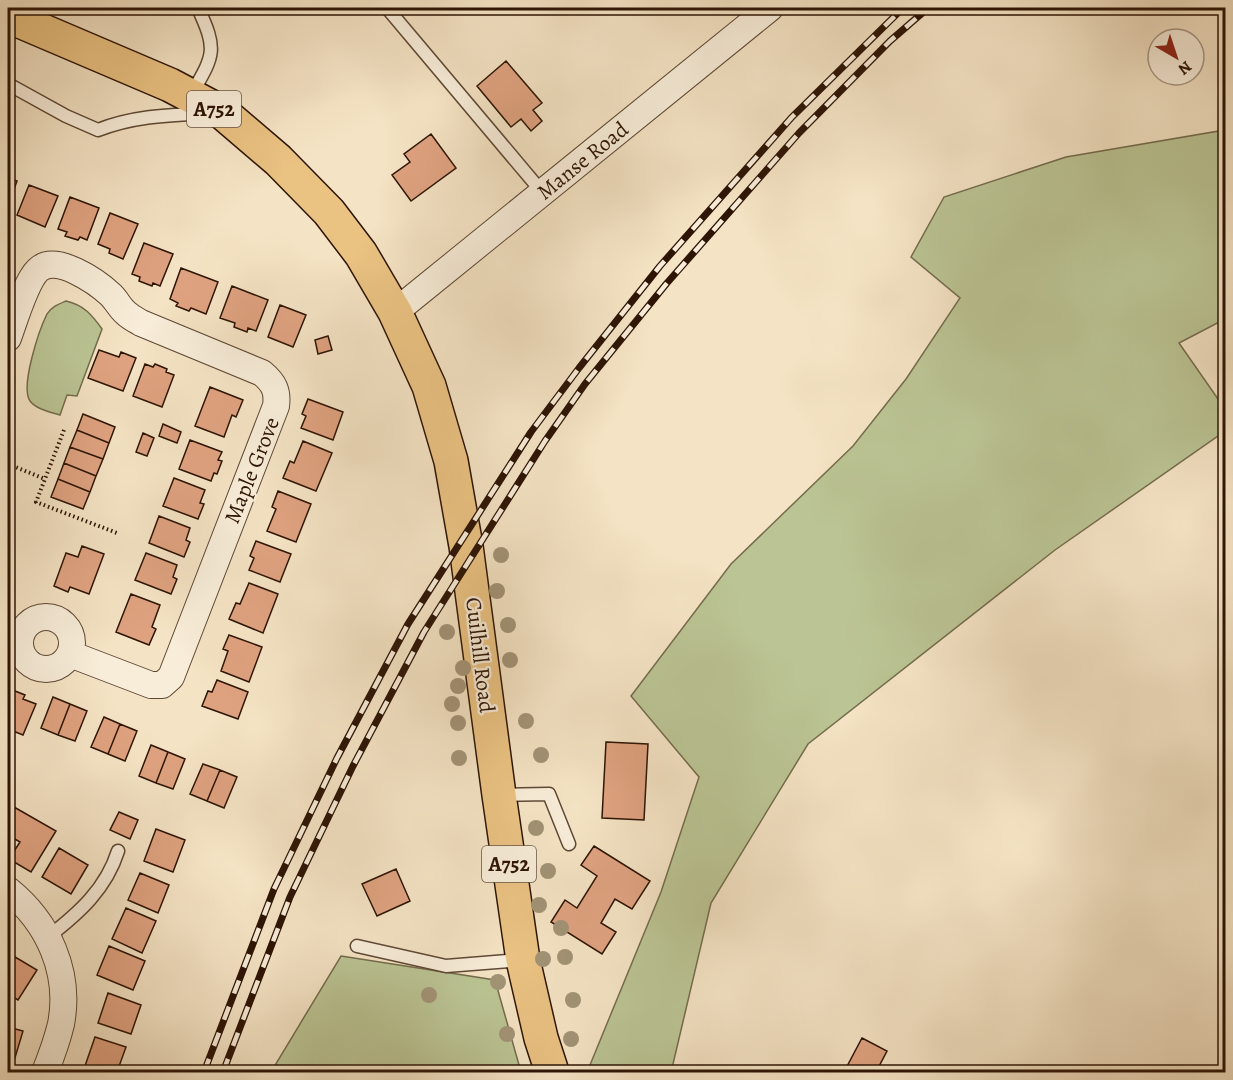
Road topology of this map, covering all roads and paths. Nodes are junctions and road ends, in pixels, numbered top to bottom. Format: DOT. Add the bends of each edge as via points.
graph roads {
  1 [pos="198,8"];
  2 [pos="387,8"];
  3 [pos="770,8"];
  4 [pos="14,17"];
  5 [pos="8,84"];
  6 [pos="191,96"];
  7 [pos="222,113"];
  8 [pos="542,192"];
  9 [pos="395,312"];
  10 [pos="8,338"];
  11 [pos="64,430"];
  12 [pos="8,464"];
  13 [pos="45,479"];
  14 [pos="117,533"];
  15 [pos="70,654"];
  16 [pos="499,795"];
  17 [pos="570,844"];
  18 [pos="118,851"];
  19 [pos="8,890"];
  20 [pos="48,937"];
  21 [pos="357,946"];
  22 [pos="523,960"];
  23 [pos="45,1072"];
  24 [pos="552,1072"];
  1 -- 6 [label="lane" via="212,50"];
  2 -- 8 [label="lane"];
  3 -- 8 [label="street, Manse Road"];
  4 -- 6 [label="main road, A752"];
  5 -- 7 [label="lane" via="98,130 121,121 170,114"];
  6 -- 7 [label="main road, A752"];
  7 -- 9 [label="main road, Cuilhill Road / A752" via="278,160 329,212 361,254"];
  8 -- 9 [label="street, Manse Road"];
  9 -- 16 [label="main road, Cuilhill Road / A752" via="429,386 451,461"];
  10 -- 15 [label="street, Maple Grove" via="37,271 46,265 64,266 92,280 126,314 141,323 262,373 277,394 276,406 171,677 162,685 151,685"];
  11 -- 13 [label="path"];
  12 -- 13 [label="path"];
  13 -- 14 [label="path" via="36,502"];
  16 -- 17 [label="lane" via="549,794"];
  16 -- 22 [label="main road, Cuilhill Road / A752"];
  18 -- 20 [label="lane" via="97,893"];
  19 -- 20 [label="street" via="29,910"];
  20 -- 23 [label="street" via="60,970 63,1006"];
  21 -- 22 [label="lane" via="446,966"];
  22 -- 24 [label="main road, Cuilhill Road / A752"];
}
